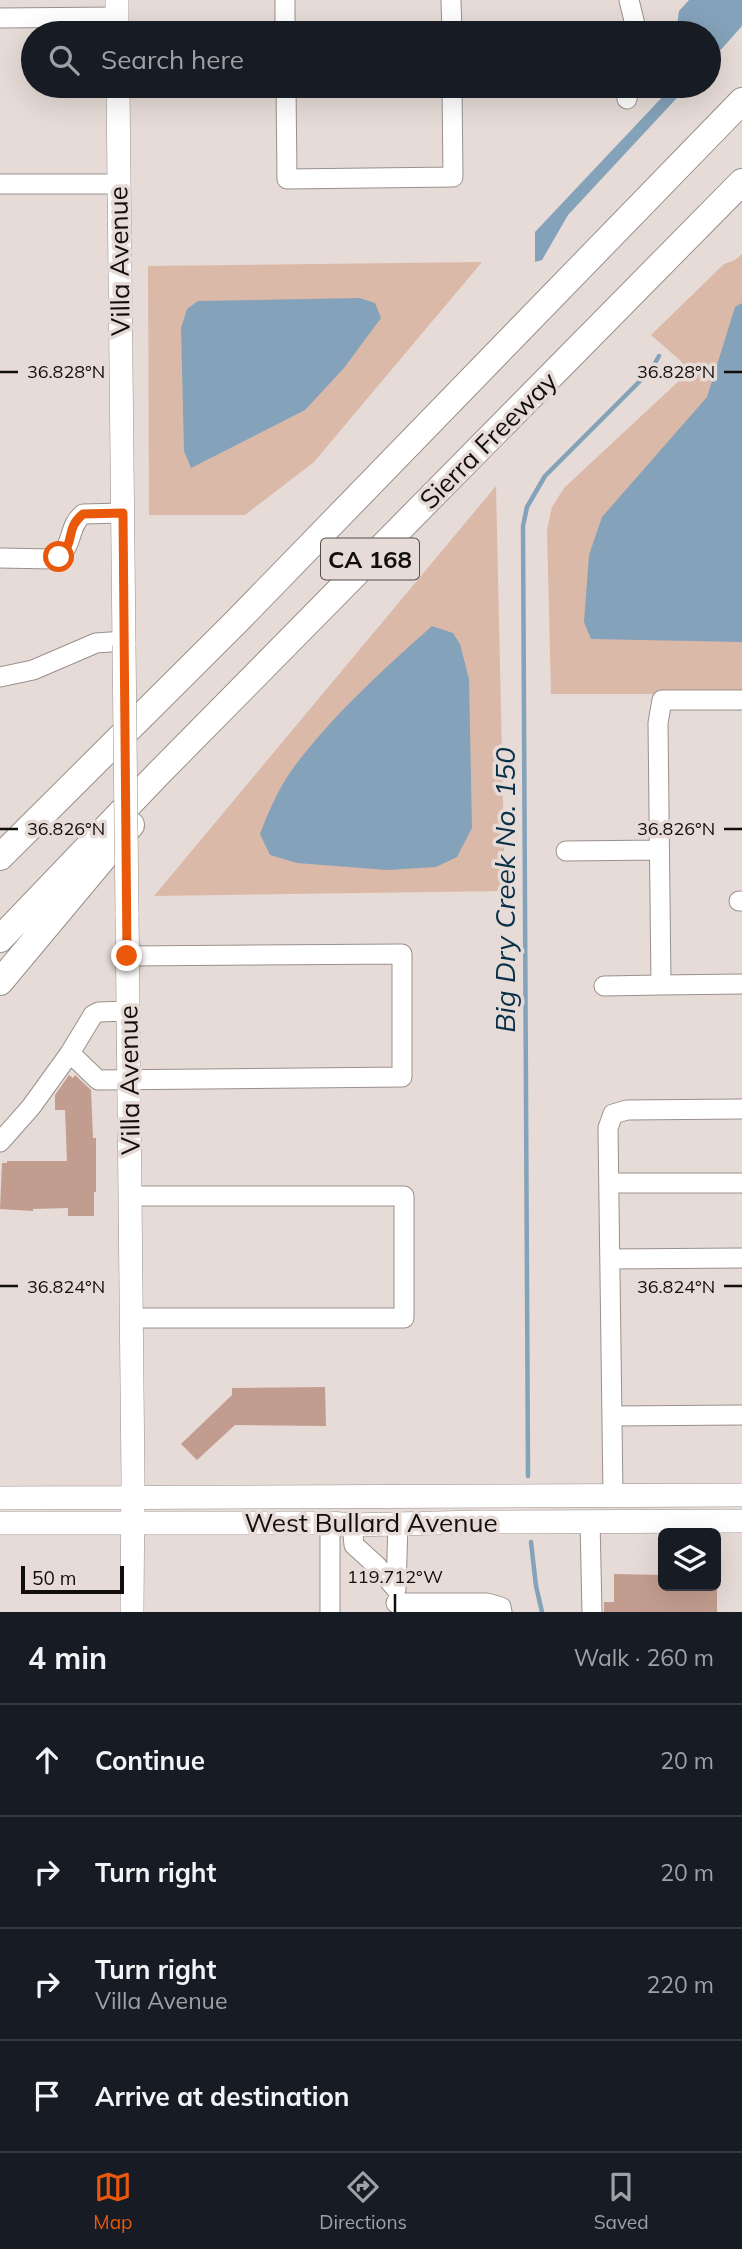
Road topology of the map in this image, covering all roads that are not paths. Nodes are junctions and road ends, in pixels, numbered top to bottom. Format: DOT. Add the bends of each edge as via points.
graph roads {
  1 [pos="285,0"];
  2 [pos="451,0"];
  3 [pos="629,0"];
  4 [pos="117,17"];
  5 [pos="0,18"];
  6 [pos="285,21"];
  7 [pos="452,21"];
  8 [pos="634,21"];
  9 [pos="118,98"];
  10 [pos="286,98"];
  11 [pos="452,98"];
  12 [pos="742,101"];
  13 [pos="742,182"];
  14 [pos="0,184"];
  15 [pos="118,184"];
  16 [pos="123,513"];
  17 [pos="0,558"];
  18 [pos="124,643"];
  19 [pos="263,668"];
  20 [pos="0,677"];
  21 [pos="742,700"];
  22 [pos="566,850"];
  23 [pos="659,850"];
  24 [pos="0,857"];
  25 [pos="0,939"];
  26 [pos="127,956"];
  27 [pos="0,982"];
  28 [pos="742,984"];
  29 [pos="660,985"];
  30 [pos="604,986"];
  31 [pos="128,1011"];
  32 [pos="70,1053"];
  33 [pos="129,1079"];
  34 [pos="742,1109"];
  35 [pos="0,1142"];
  36 [pos="609,1183"];
  37 [pos="742,1184"];
  38 [pos="130,1196"];
  39 [pos="742,1258"];
  40 [pos="610,1259"];
  41 [pos="131,1318"];
  42 [pos="742,1415"];
  43 [pos="612,1416"];
  44 [pos="742,1495"];
  45 [pos="612,1496"];
  46 [pos="133,1497"];
  47 [pos="0,1498"];
  48 [pos="590,1521"];
  49 [pos="742,1521"];
  50 [pos="480,1522"];
  51 [pos="0,1523"];
  52 [pos="133,1523"];
  53 [pos="341,1524"];
  54 [pos="398,1524"];
  55 [pos="396,1601"];
  56 [pos="132,1612"];
  57 [pos="330,1612"];
  58 [pos="502,1612"];
  59 [pos="592,1612"];
  1 -- 6 [label="street"];
  2 -- 7 [label="street"];
  3 -- 8 [label="street"];
  4 -- 5 [label="street"];
  9 -- 15 [label="main road, Villa Avenue"];
  10 -- 11 [label="street" via="287,179 453,177"];
  12 -- 24 [label="highway, Sierra Freeway / CA 168" via="237,621"];
  13 -- 19 [label="highway, Sierra Freeway / CA 168"];
  14 -- 15 [label="street"];
  15 -- 16 [label="main road, Villa Avenue"];
  16 -- 17 [label="street" via="83,514 72,527 69,547 59,557"];
  16 -- 18 [label="main road, Villa Avenue"];
  18 -- 20 [label="street" via="96,643 33,670"];
  18 -- 26 [label="main road, Villa Avenue, bridge"];
  19 -- 25 [label="highway, Sierra Freeway / CA 168"];
  19 -- 27 [label="highway"];
  21 -- 23 [label="street" via="662,700 658,723"];
  22 -- 23 [label="street"];
  23 -- 29 [label="street"];
  26 -- 31 [label="main road, Villa Avenue"];
  26 -- 33 [label="street" via="402,954 402,1077"];
  28 -- 29 [label="street"];
  29 -- 30 [label="street"];
  31 -- 32 [label="street" via="93,1015"];
  31 -- 33 [label="main road, Villa Avenue"];
  32 -- 33 [label="street" via="98,1080"];
  32 -- 35 [label="street"];
  33 -- 38 [label="main road, Villa Avenue"];
  34 -- 36 [label="street" via="613,1114 608,1128"];
  36 -- 37 [label="street"];
  36 -- 40 [label="street"];
  38 -- 41 [label="main road, Villa Avenue"];
  38 -- 41 [label="street" via="404,1196 404,1318"];
  39 -- 40 [label="street"];
  40 -- 43 [label="street"];
  41 -- 46 [label="main road, Villa Avenue"];
  42 -- 43 [label="street"];
  43 -- 45 [label="street"];
  44 -- 45 [label="main road, West Bullard Avenue"];
  45 -- 46 [label="main road, West Bullard Avenue"];
  45 -- 50 [label="main road" via="599,1508 545,1509"];
  46 -- 47 [label="main road, West Bullard Avenue"];
  46 -- 52 [label="main road, Villa Avenue"];
  48 -- 49 [label="main road, West Bullard Avenue"];
  48 -- 50 [label="main road, West Bullard Avenue"];
  48 -- 59 [label="street"];
  50 -- 54 [label="main road, West Bullard Avenue"];
  51 -- 52 [label="main road, West Bullard Avenue"];
  52 -- 53 [label="main road, West Bullard Avenue"];
  52 -- 56 [label="main road, Villa Avenue"];
  53 -- 54 [label="main road, West Bullard Avenue"];
  53 -- 55 [label="street" via="354,1545 377,1566"];
  53 -- 57 [label="street"];
  54 -- 55 [label="street"];
  55 -- 58 [label="street" via="487,1603 501,1606"];
}
